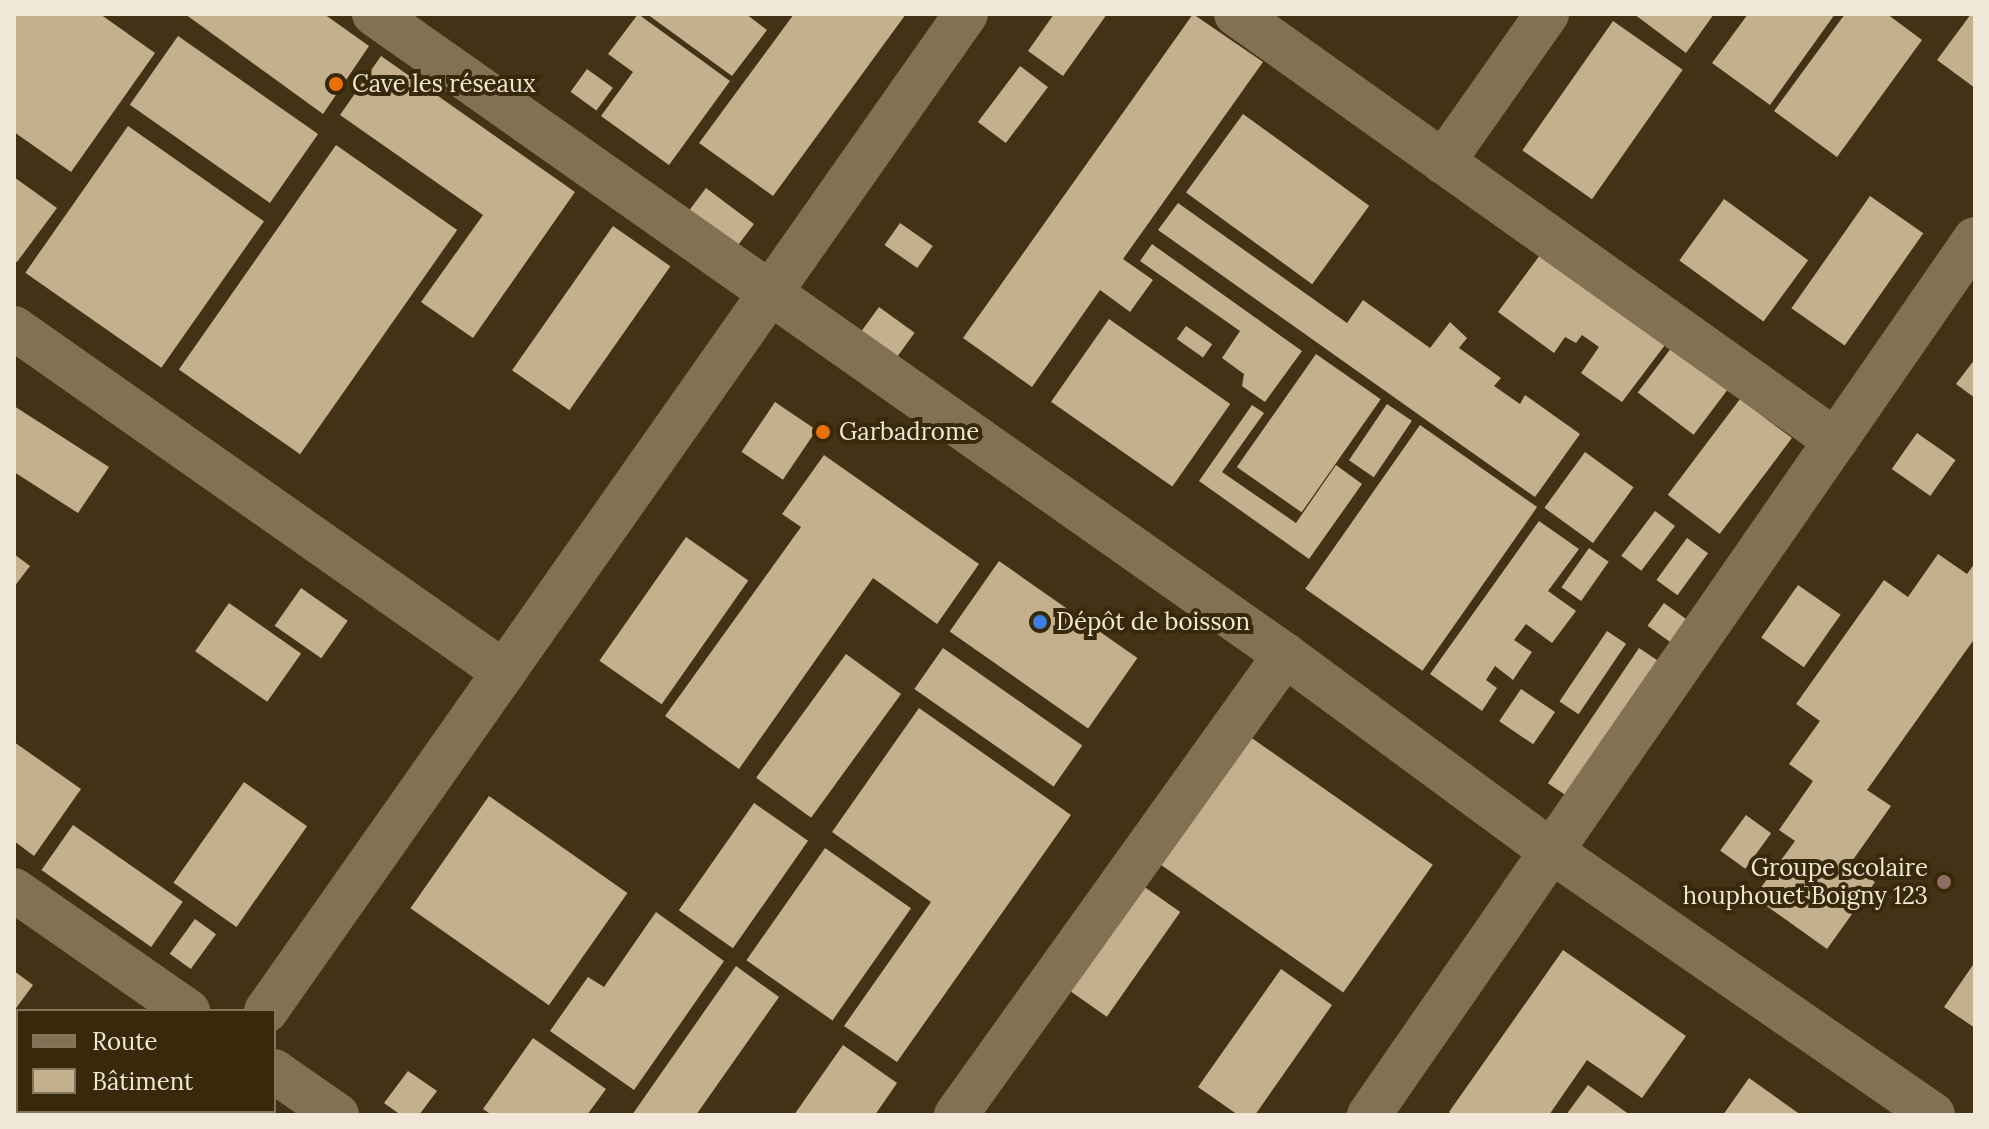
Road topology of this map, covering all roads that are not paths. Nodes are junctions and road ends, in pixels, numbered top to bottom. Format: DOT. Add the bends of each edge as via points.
graph roads {
  1 [pos="374,14"];
  2 [pos="966,14"];
  3 [pos="1236,14"];
  4 [pos="1547,14"];
  5 [pos="1443,162"];
  6 [pos="1975,239"];
  7 [pos="769,294"];
  8 [pos="14,328"];
  9 [pos="1836,441"];
  10 [pos="1285,655"];
  11 [pos="504,672"];
  12 [pos="1551,851"];
  13 [pos="14,890"];
  14 [pos="185,1009"];
  15 [pos="267,1009"];
  16 [pos="276,1072"];
  17 [pos="337,1115"];
  18 [pos="956,1115"];
  19 [pos="1369,1115"];
  20 [pos="1933,1115"];
  1 -- 7 [label="street"];
  2 -- 7 [label="street"];
  3 -- 5 [label="street"];
  4 -- 5 [label="street"];
  5 -- 9 [label="street"];
  6 -- 9 [label="street"];
  7 -- 10 [label="street"];
  7 -- 11 [label="street"];
  8 -- 11 [label="street"];
  9 -- 12 [label="street"];
  10 -- 12 [label="street"];
  10 -- 18 [label="street"];
  11 -- 15 [label="street"];
  12 -- 19 [label="street"];
  12 -- 20 [label="street"];
  13 -- 14 [label="street"];
  16 -- 17 [label="street"];
}
